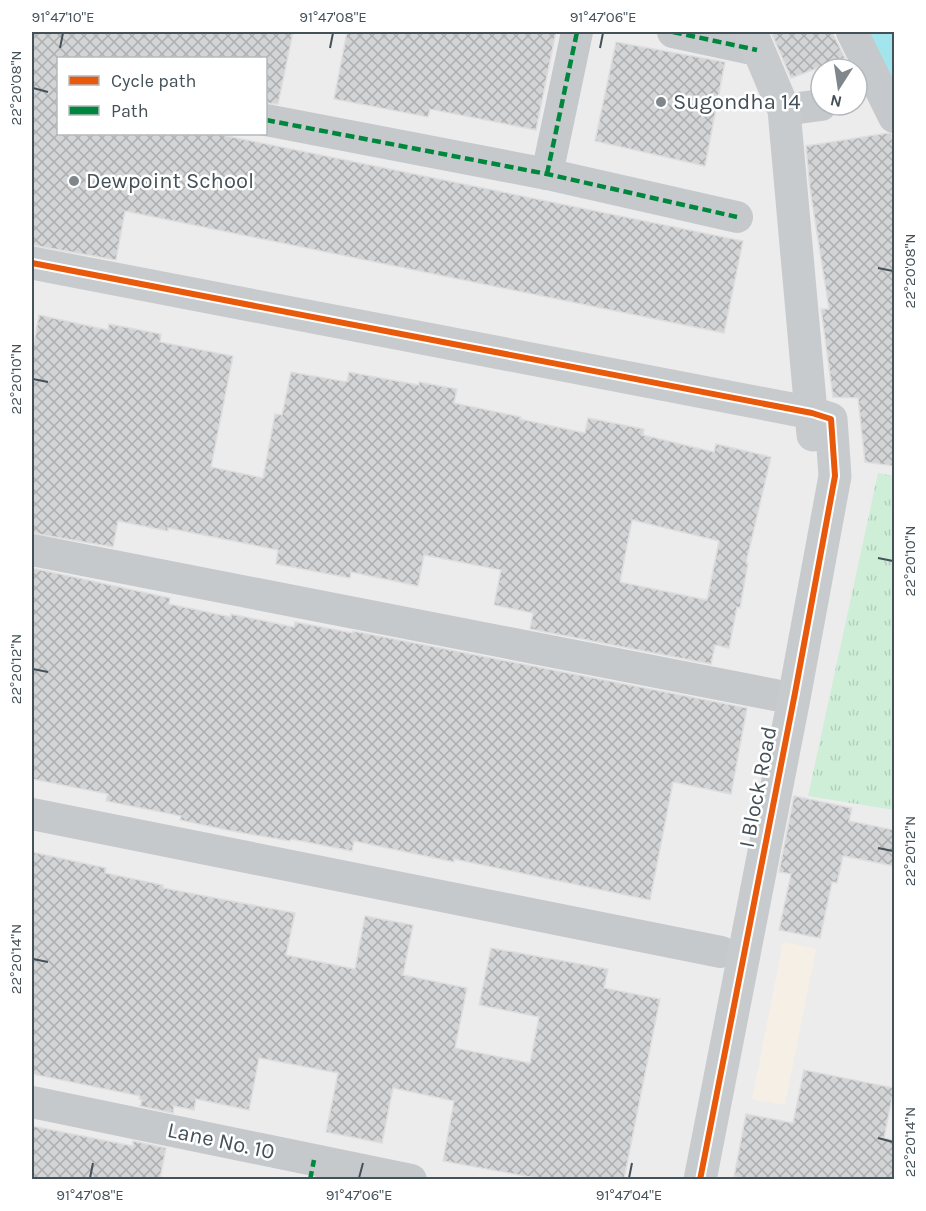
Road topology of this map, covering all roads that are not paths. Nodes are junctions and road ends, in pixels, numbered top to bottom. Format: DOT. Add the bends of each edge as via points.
graph roads {
  1 [pos="577,32"];
  2 [pos="673,32"];
  3 [pos="852,32"];
  4 [pos="754,41"];
  5 [pos="883,101"];
  6 [pos="809,107"];
  7 [pos="784,110"];
  8 [pos="267,120"];
  9 [pos="547,174"];
  10 [pos="737,217"];
  11 [pos="32,263"];
  12 [pos="812,413"];
  13 [pos="32,550"];
  14 [pos="775,695"];
  15 [pos="32,814"];
  16 [pos="721,952"];
  17 [pos="32,1102"];
  18 [pos="312,1170"];
  19 [pos="411,1179"];
  20 [pos="679,1179"];
  21 [pos="700,1179"];
  1 -- 9 [label="street"];
  2 -- 4 [label="street"];
  3 -- 5 [label="street"];
  4 -- 7 [label="street"];
  6 -- 7 [label="street"];
  7 -- 12 [label="street"];
  8 -- 9 [label="street"];
  9 -- 10 [label="street"];
  11 -- 12 [label="street"];
  12 -- 14 [label="street, I Block Road" via="815,472"];
  12 -- 21 [label="street, I Block Road" via="831,419 836,476"];
  13 -- 14 [label="street"];
  14 -- 16 [label="street, I Block Road"];
  15 -- 16 [label="street"];
  16 -- 20 [label="street, I Block Road"];
  17 -- 18 [label="street, Lane No. 10"];
  18 -- 19 [label="street, Lane No. 10"];
}
